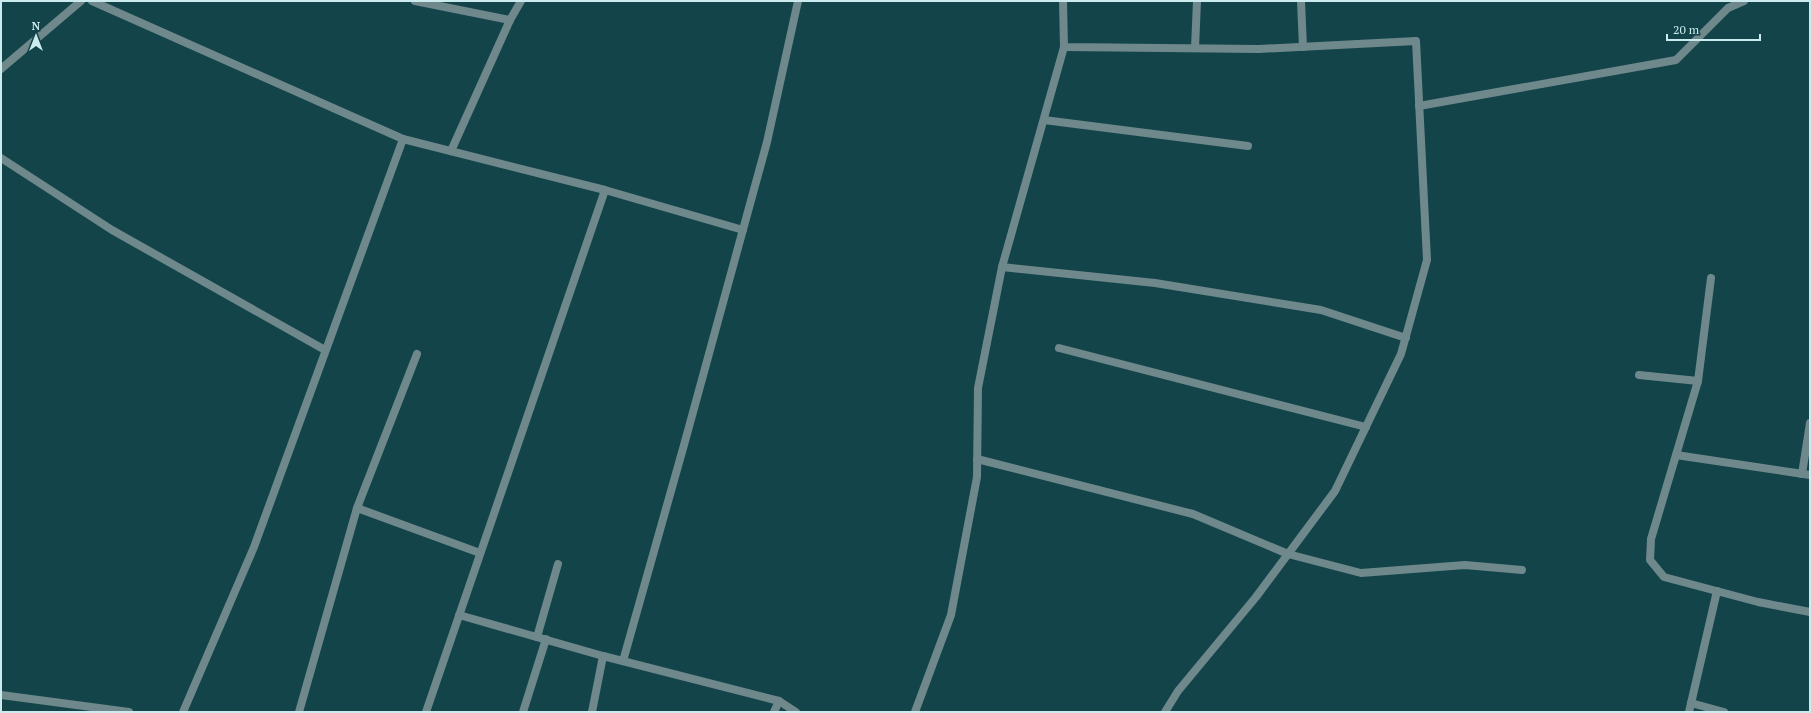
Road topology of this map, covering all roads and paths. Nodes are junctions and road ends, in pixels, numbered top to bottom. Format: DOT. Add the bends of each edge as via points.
graph roads {
  1 [pos="81,1"];
  2 [pos="92,1"];
  3 [pos="415,1"];
  4 [pos="521,1"];
  5 [pos="798,1"];
  6 [pos="1063,1"];
  7 [pos="1197,1"];
  8 [pos="1301,1"];
  9 [pos="1744,1"];
  10 [pos="510,20"];
  11 [pos="1064,47"];
  12 [pos="1303,47"];
  13 [pos="1195,48"];
  14 [pos="1,69"];
  15 [pos="1419,106"];
  16 [pos="1044,120"];
  17 [pos="403,139"];
  18 [pos="1248,146"];
  19 [pos="451,151"];
  20 [pos="1,158"];
  21 [pos="605,190"];
  22 [pos="743,230"];
  23 [pos="1002,267"];
  24 [pos="1711,278"];
  25 [pos="1406,338"];
  26 [pos="1059,348"];
  27 [pos="325,350"];
  28 [pos="417,354"];
  29 [pos="1638,375"];
  30 [pos="1698,382"];
  31 [pos="1810,423"];
  32 [pos="1366,427"];
  33 [pos="1676,455"];
  34 [pos="977,459"];
  35 [pos="1806,474"];
  36 [pos="357,508"];
  37 [pos="480,553"];
  38 [pos="1288,554"];
  39 [pos="558,564"];
  40 [pos="1522,570"];
  41 [pos="1717,591"];
  42 [pos="1810,612"];
  43 [pos="460,615"];
  44 [pos="537,637"];
  45 [pos="546,639"];
  46 [pos="603,656"];
  47 [pos="623,661"];
  48 [pos="1,695"];
  49 [pos="779,701"];
  50 [pos="1691,703"];
  51 [pos="129,712"];
  52 [pos="183,712"];
  53 [pos="299,712"];
  54 [pos="426,712"];
  55 [pos="523,712"];
  56 [pos="592,712"];
  57 [pos="774,712"];
  58 [pos="796,712"];
  59 [pos="915,712"];
  60 [pos="1165,712"];
  61 [pos="1689,712"];
  62 [pos="1724,712"];
  1 -- 14 [label="street"];
  2 -- 17 [label="street"];
  3 -- 10 [label="street"];
  4 -- 10 [label="street"];
  5 -- 22 [label="street" via="767,142"];
  6 -- 11 [label="street"];
  7 -- 13 [label="street"];
  8 -- 12 [label="street"];
  9 -- 15 [label="street" via="1728,8 1676,60"];
  10 -- 19 [label="street"];
  11 -- 13 [label="street"];
  11 -- 16 [label="street"];
  12 -- 13 [label="street"];
  12 -- 15 [label="street" via="1416,41"];
  15 -- 25 [label="street" via="1427,260"];
  16 -- 18 [label="street"];
  16 -- 23 [label="street"];
  17 -- 19 [label="street"];
  17 -- 27 [label="street"];
  19 -- 21 [label="street"];
  20 -- 27 [label="street" via="112,230"];
  21 -- 22 [label="street"];
  21 -- 37 [label="street"];
  22 -- 47 [label="street"];
  23 -- 25 [label="street" via="1155,283 1322,310"];
  23 -- 34 [label="street" via="978,388"];
  24 -- 30 [label="street"];
  25 -- 32 [label="street"];
  26 -- 32 [label="street"];
  27 -- 52 [label="street" via="254,547"];
  28 -- 36 [label="street"];
  29 -- 30 [label="street"];
  30 -- 33 [label="street"];
  31 -- 35 [label="street"];
  32 -- 38 [label="street" via="1335,491"];
  33 -- 35 [label="street"];
  33 -- 41 [label="street" via="1651,539 1650,560 1664,577"];
  34 -- 38 [label="street" via="1193,514"];
  34 -- 59 [label="street" via="977,477 951,615"];
  36 -- 37 [label="street"];
  36 -- 53 [label="street"];
  37 -- 43 [label="street"];
  38 -- 40 [label="street" via="1361,573 1465,565"];
  38 -- 60 [label="street" via="1178,691"];
  39 -- 44 [label="street"];
  41 -- 42 [label="street"];
  41 -- 50 [label="street"];
  43 -- 44 [label="street"];
  43 -- 54 [label="street"];
  44 -- 45 [label="street"];
  45 -- 46 [label="street"];
  45 -- 55 [label="street"];
  46 -- 47 [label="street"];
  46 -- 56 [label="street"];
  47 -- 49 [label="street"];
  48 -- 51 [label="street"];
  49 -- 57 [label="street"];
  49 -- 58 [label="street"];
  50 -- 61 [label="street"];
  50 -- 62 [label="street"];
}
